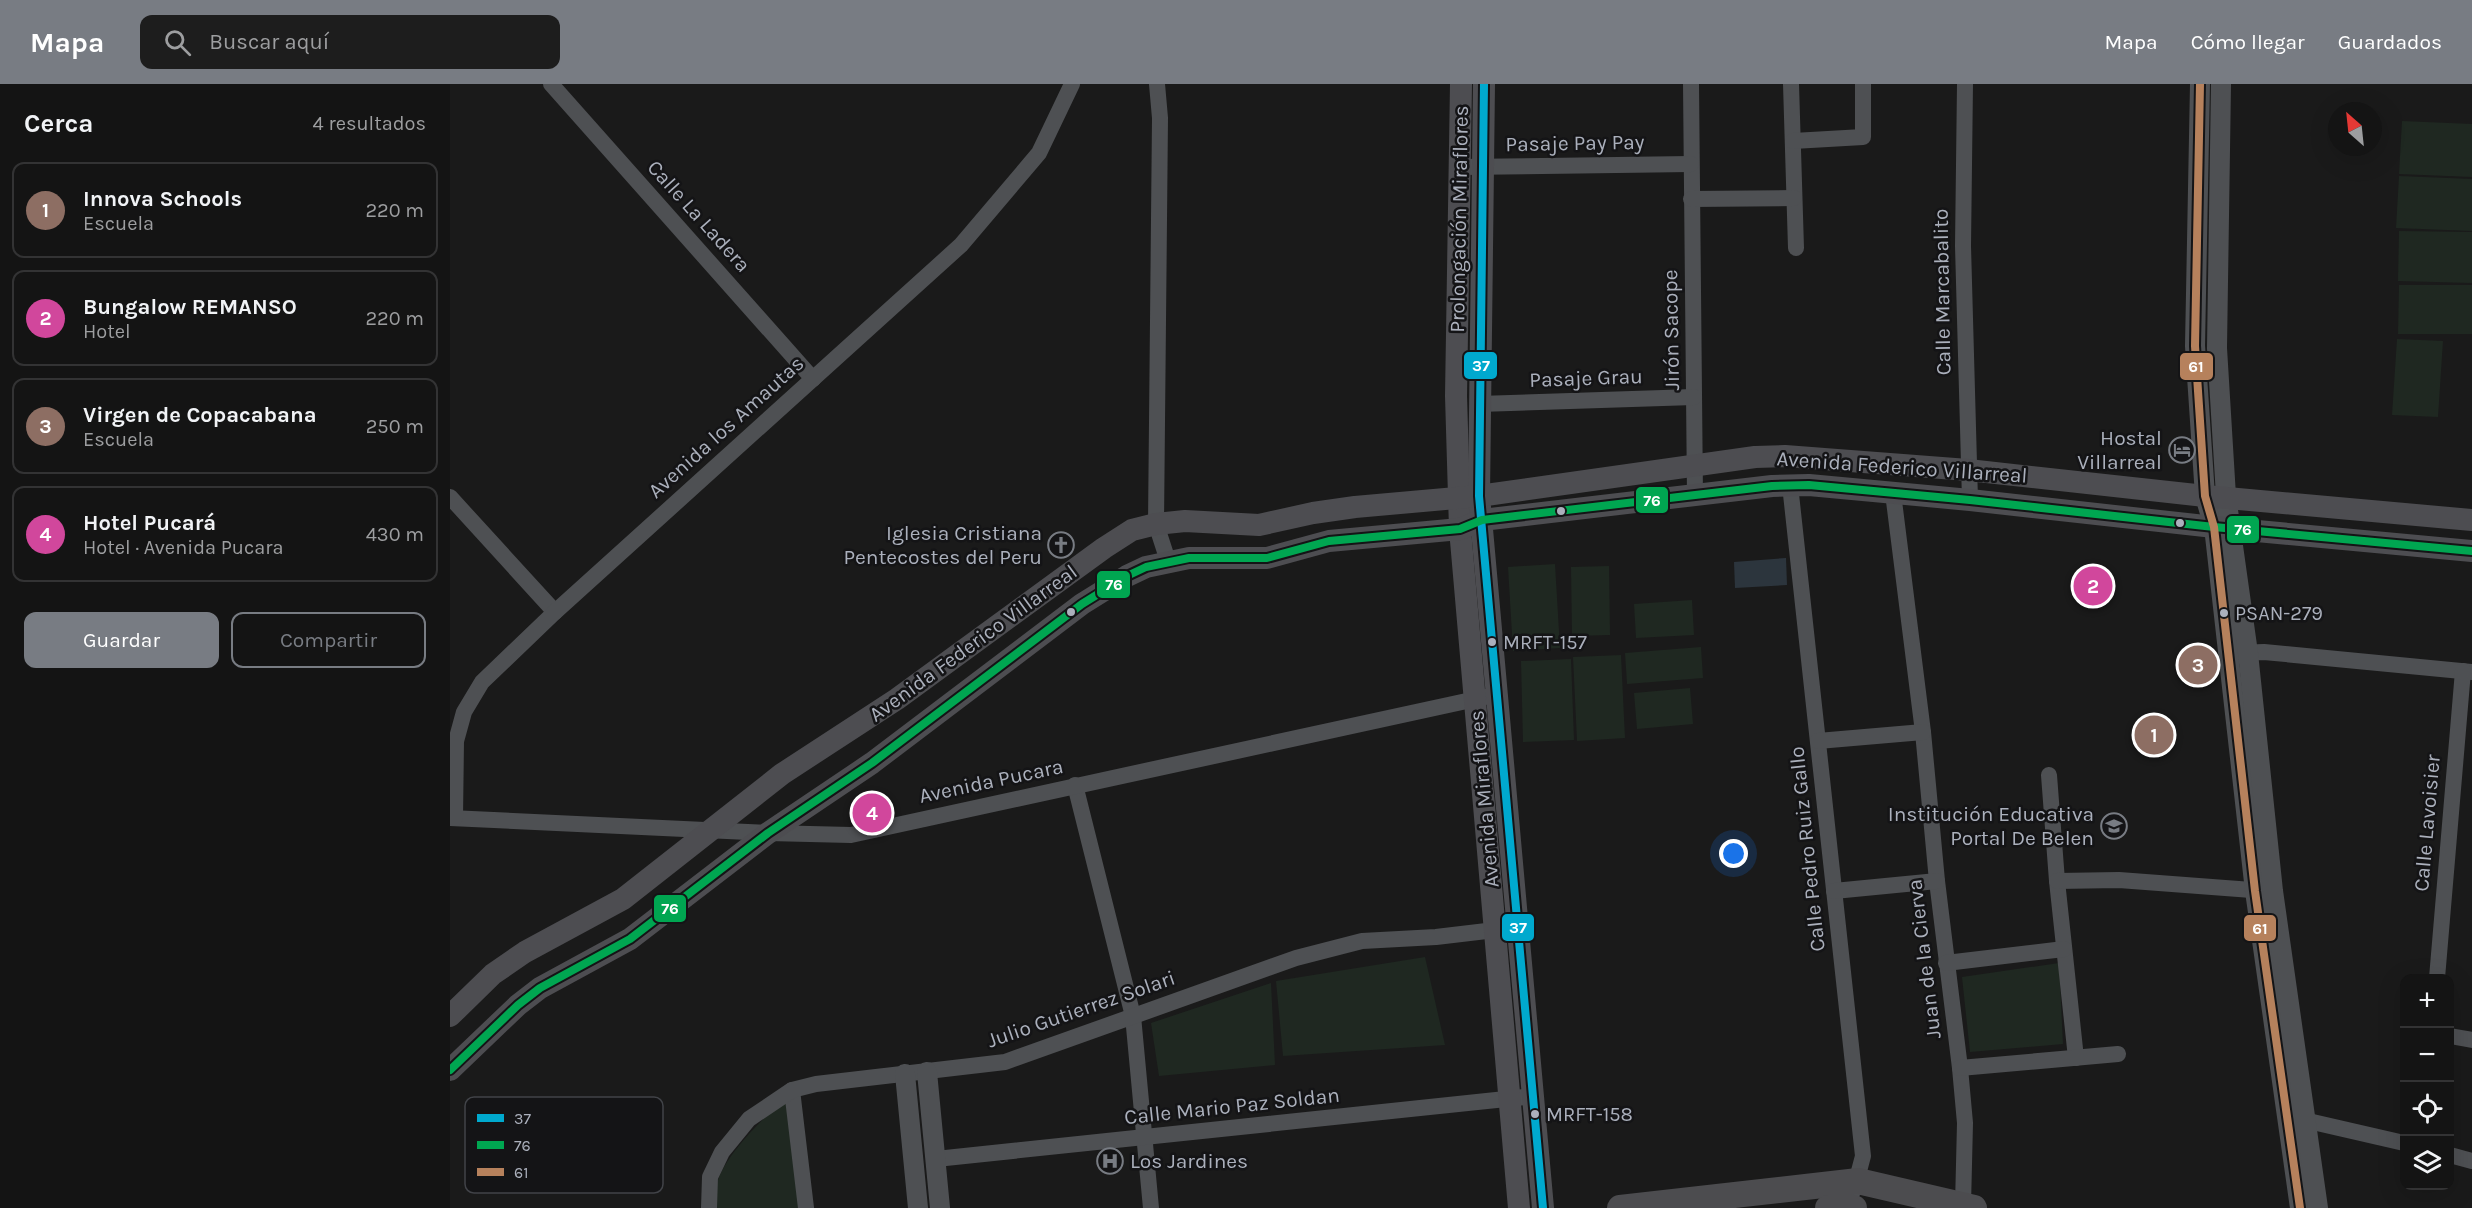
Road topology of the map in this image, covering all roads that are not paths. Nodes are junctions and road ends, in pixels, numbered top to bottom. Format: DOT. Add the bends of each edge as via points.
graph roads {
  1 [pos="550,84"];
  2 [pos="1072,84"];
  3 [pos="1157,84"];
  4 [pos="1461,84"];
  5 [pos="1484,84"];
  6 [pos="1691,84"];
  7 [pos="1791,84"];
  8 [pos="1863,84"];
  9 [pos="1965,84"];
  10 [pos="2200,84"];
  11 [pos="2221,84"];
  12 [pos="1793,141"];
  13 [pos="1691,164"];
  14 [pos="1484,166"];
  15 [pos="1461,167"];
  16 [pos="1794,198"];
  17 [pos="1691,199"];
  18 [pos="1796,248"];
  19 [pos="2195,346"];
  20 [pos="2217,348"];
  21 [pos="813,379"];
  22 [pos="1694,397"];
  23 [pos="1479,404"];
  24 [pos="1695,466"];
  25 [pos="1968,470"];
  26 [pos="1790,485"];
  27 [pos="1893,493"];
  28 [pos="1695,496"];
  29 [pos="2216,496"];
  30 [pos="450,497"];
  31 [pos="1470,497"];
  32 [pos="1970,500"];
  33 [pos="1482,520"];
  34 [pos="2472,520"];
  35 [pos="1156,524"];
  36 [pos="2223,528"];
  37 [pos="1460,529"];
  38 [pos="2472,551"];
  39 [pos="1168,561"];
  40 [pos="555,612"];
  41 [pos="2238,653"];
  42 [pos="2467,672"];
  43 [pos="1498,696"];
  44 [pos="1475,698"];
  45 [pos="1923,732"];
  46 [pos="1818,741"];
  47 [pos="2049,775"];
  48 [pos="1075,786"];
  49 [pos="452,818"];
  50 [pos="712,829"];
  51 [pos="768,833"];
  52 [pos="1936,881"];
  53 [pos="2057,881"];
  54 [pos="1834,891"];
  55 [pos="2264,891"];
  56 [pos="1517,915"];
  57 [pos="1494,924"];
  58 [pos="2064,950"];
  59 [pos="1946,963"];
  60 [pos="2437,974"];
  61 [pos="450,1016"];
  62 [pos="1132,1016"];
  63 [pos="2454,1037"];
  64 [pos="2472,1041"];
  65 [pos="2118,1053"];
  66 [pos="2076,1058"];
  67 [pos="1960,1068"];
  68 [pos="450,1070"];
  69 [pos="927,1072"];
  70 [pos="904,1074"];
  71 [pos="792,1090"];
  72 [pos="1534,1096"];
  73 [pos="1509,1099"];
  74 [pos="2296,1121"];
  75 [pos="1146,1138"];
  76 [pos="2400,1141"];
  77 [pos="2454,1156"];
  78 [pos="936,1159"];
  79 [pos="2472,1161"];
  80 [pos="1858,1181"];
  81 [pos="1968,1206"];
  82 [pos="709,1208"];
  83 [pos="806,1208"];
  84 [pos="918,1208"];
  85 [pos="940,1208"];
  86 [pos="1151,1208"];
  87 [pos="1519,1208"];
  88 [pos="1543,1208"];
  89 [pos="1620,1208"];
  90 [pos="1845,1208"];
  91 [pos="2300,1208"];
  92 [pos="2318,1208"];
  1 -- 21 [label="street, Calle La Ladera"];
  2 -- 21 [label="street, Avenida los Amautas" via="1039,153 961,245"];
  3 -- 35 [label="street" via="1160,118"];
  4 -- 15 [label="main road, Prolongación Miraflores"];
  5 -- 14 [label="main road, Prolongación Miraflores"];
  6 -- 13 [label="street, Jirón Sacope"];
  7 -- 12 [label="street"];
  8 -- 12 [label="street" via="1863,137"];
  9 -- 25 [label="street, Calle Marcabalito" via="1963,246"];
  10 -- 19 [label="street"];
  11 -- 20 [label="street"];
  12 -- 16 [label="street"];
  13 -- 14 [label="street, Pasaje Pay Pay"];
  13 -- 17 [label="street, Jirón Sacope"];
  14 -- 15 [label="street, Pasaje Pay Pay"];
  14 -- 23 [label="main road, Prolongación Miraflores"];
  15 -- 31 [label="main road, Prolongación Miraflores" via="1456,396"];
  16 -- 17 [label="street"];
  16 -- 18 [label="street"];
  17 -- 22 [label="street, Jirón Sacope"];
  19 -- 20 [label="street"];
  19 -- 29 [label="street"];
  20 -- 29 [label="street"];
  21 -- 40 [label="street, Avenida los Amautas"];
  22 -- 23 [label="street, Pasaje Grau"];
  22 -- 24 [label="street, Jirón Sacope"];
  23 -- 31 [label="main road, Prolongación Miraflores"];
  24 -- 25 [label="main road, Avenida Federico Villarreal" via="1785,456"];
  24 -- 28 [label="street, Jirón Sacope"];
  24 -- 31 [label="main road, Avenida Federico Villarreal"];
  25 -- 29 [label="main road, Avenida Federico Villarreal"];
  25 -- 32 [label="street, Calle Marcabalito"];
  26 -- 27 [label="main road, Avenida Federico Villarreal"];
  26 -- 28 [label="main road, Avenida Federico Villarreal"];
  26 -- 46 [label="street, Calle Pedro Ruiz Gallo"];
  27 -- 32 [label="main road, Avenida Federico Villarreal"];
  27 -- 45 [label="street, Juan de la Cierva"];
  28 -- 33 [label="main road, Avenida Federico Villarreal"];
  29 -- 34 [label="main road, Avenida Federico Villarreal"];
  29 -- 36 [label="street"];
  30 -- 40 [label="street"];
  31 -- 33 [label="main road, Avenida Miraflores"];
  31 -- 35 [label="main road, Avenida Federico Villarreal" via="1355,507 1258,525 1185,521"];
  31 -- 37 [label="main road, Avenida Miraflores"];
  32 -- 36 [label="main road, Avenida Federico Villarreal"];
  33 -- 37 [label="main road, Avenida Federico Villarreal"];
  33 -- 43 [label="main road, Avenida Miraflores"];
  35 -- 39 [label="street"];
  35 -- 50 [label="main road, Avenida Federico Villarreal" via="1132,531 1104,548 897,699 782,774"];
  36 -- 38 [label="main road, Avenida Federico Villarreal"];
  36 -- 41 [label="street"];
  37 -- 39 [label="main road, Avenida Federico Villarreal" via="1329,541 1254,559"];
  37 -- 44 [label="main road, Avenida Miraflores"];
  39 -- 51 [label="main road, Avenida Federico Villarreal" via="1127,576 1082,604 872,763"];
  40 -- 49 [label="street, Avenida los Amautas" via="482,682 464,712 456,741"];
  41 -- 42 [label="street"];
  41 -- 55 [label="street"];
  42 -- 60 [label="street, Calle Lavoisier"];
  43 -- 44 [label="street, Avenida Pucara"];
  43 -- 56 [label="main road, Avenida Miraflores"];
  44 -- 48 [label="street, Avenida Pucara"];
  44 -- 57 [label="main road, Avenida Miraflores"];
  45 -- 46 [label="street"];
  45 -- 52 [label="street, Juan de la Cierva"];
  46 -- 54 [label="street, Calle Pedro Ruiz Gallo"];
  47 -- 53 [label="street"];
  48 -- 51 [label="street, Avenida Pucara" via="851,835"];
  48 -- 62 [label="street"];
  49 -- 50 [label="street, Avenida Pucara"];
  50 -- 51 [label="street, Avenida Pucara"];
  50 -- 61 [label="main road, Avenida Federico Villarreal" via="623,898 493,974"];
  51 -- 68 [label="main road, Avenida Federico Villarreal" via="630,939 540,988"];
  52 -- 54 [label="street"];
  52 -- 59 [label="street, Juan de la Cierva"];
  53 -- 55 [label="street" via="2119,880"];
  53 -- 58 [label="street"];
  54 -- 80 [label="street, Calle Pedro Ruiz Gallo" via="1863,1156"];
  55 -- 74 [label="street"];
  56 -- 57 [label="main road"];
  56 -- 72 [label="main road, Avenida Miraflores"];
  57 -- 62 [label="street, Julio Gutierrez Solari" via="1436,937 1362,941 1296,958"];
  57 -- 73 [label="main road, Avenida Miraflores"];
  58 -- 59 [label="street"];
  58 -- 66 [label="street"];
  59 -- 67 [label="street, Juan de la Cierva"];
  62 -- 69 [label="street, Julio Gutierrez Solari" via="1005,1062"];
  62 -- 75 [label="street"];
  63 -- 64 [label="street"];
  65 -- 66 [label="street"];
  66 -- 67 [label="street"];
  67 -- 81 [label="street, Juan de la Cierva"];
  69 -- 70 [label="street, Julio Gutierrez Solari"];
  69 -- 78 [label="street"];
  70 -- 71 [label="street, Julio Gutierrez Solari"];
  70 -- 84 [label="street"];
  71 -- 82 [label="street, Julio Gutierrez Solari" via="749,1119 722,1152 710,1177"];
  71 -- 83 [label="street"];
  72 -- 73 [label="street, Calle Mario Paz Soldan"];
  72 -- 88 [label="main road, Avenida Miraflores"];
  73 -- 75 [label="street, Calle Mario Paz Soldan"];
  73 -- 87 [label="main road, Avenida Miraflores"];
  74 -- 76 [label="street"];
  74 -- 91 [label="street"];
  74 -- 92 [label="street"];
  75 -- 78 [label="street, Calle Mario Paz Soldan"];
  75 -- 86 [label="street"];
  77 -- 79 [label="street"];
  78 -- 85 [label="street"];
  80 -- 81 [label="main road"];
  80 -- 89 [label="main road"];
  80 -- 90 [label="street, Calle Pedro Ruiz Gallo"];
}
